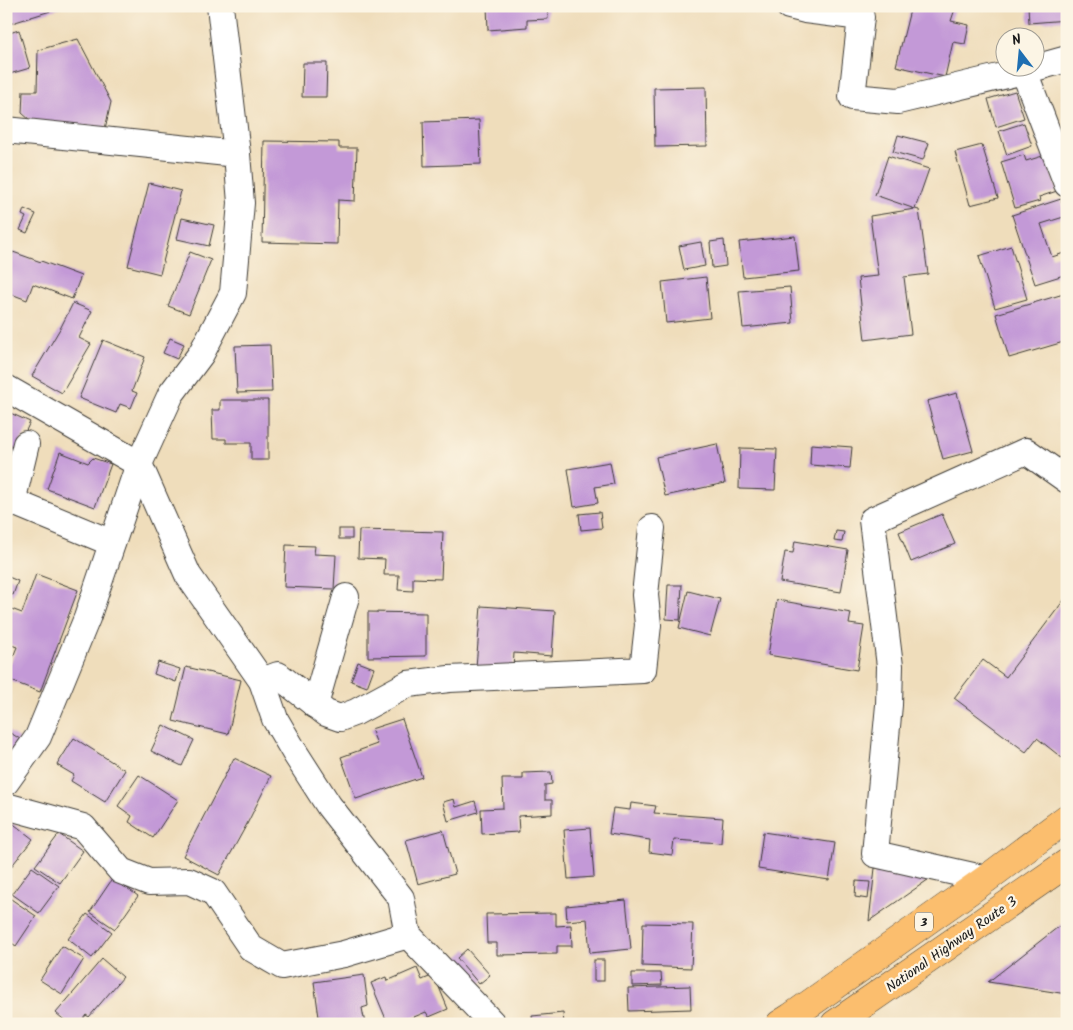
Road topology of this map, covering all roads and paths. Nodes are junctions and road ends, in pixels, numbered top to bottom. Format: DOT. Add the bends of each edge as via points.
graph roads {
  1 [pos="220,6"];
  2 [pos="789,6"];
  3 [pos="1067,59"];
  4 [pos="1046,65"];
  5 [pos="996,78"];
  6 [pos="1027,78"];
  7 [pos="6,130"];
  8 [pos="237,154"];
  9 [pos="1067,184"];
  10 [pos="6,388"];
  11 [pos="26,444"];
  12 [pos="138,464"];
  13 [pos="1067,480"];
  14 [pos="652,528"];
  15 [pos="112,542"];
  16 [pos="346,597"];
  17 [pos="262,681"];
  18 [pos="315,705"];
  19 [pos="6,782"];
  20 [pos="6,806"];
  21 [pos="1067,818"];
  22 [pos="1067,863"];
  23 [pos="986,879"];
  24 [pos="408,935"];
  25 [pos="493,1024"];
  26 [pos="780,1024"];
  27 [pos="835,1024"];
  1 -- 8 [label="street"];
  2 -- 5 [label="street" via="861,16 852,97 898,101"];
  3 -- 4 [label="street"];
  6 -- 9 [label="street"];
  7 -- 8 [label="street"];
  8 -- 12 [label="street" via="241,203 233,293 201,354 171,394"];
  10 -- 12 [label="street"];
  11 -- 15 [label="street" via="14,494 18,504"];
  12 -- 15 [label="street"];
  12 -- 17 [label="street" via="188,575"];
  13 -- 23 [label="street" via="1026,451 872,520 890,666 875,854"];
  14 -- 18 [label="street" via="645,596 648,625 643,670 449,679 408,684 340,718"];
  15 -- 19 [label="street" via="87,618 38,737"];
  16 -- 18 [label="street"];
  17 -- 18 [label="street" via="278,675"];
  17 -- 24 [label="street" via="275,719 295,753 329,806 401,898"];
  20 -- 24 [label="street" via="83,827 121,871 149,882 189,880 213,892 251,948 282,966 344,954"];
  21 -- 23 [label="highway, 3"];
  22 -- 27 [label="highway, National Highway Route 3 / 3"];
  23 -- 26 [label="highway, 3"];
  24 -- 25 [label="street"];
}
